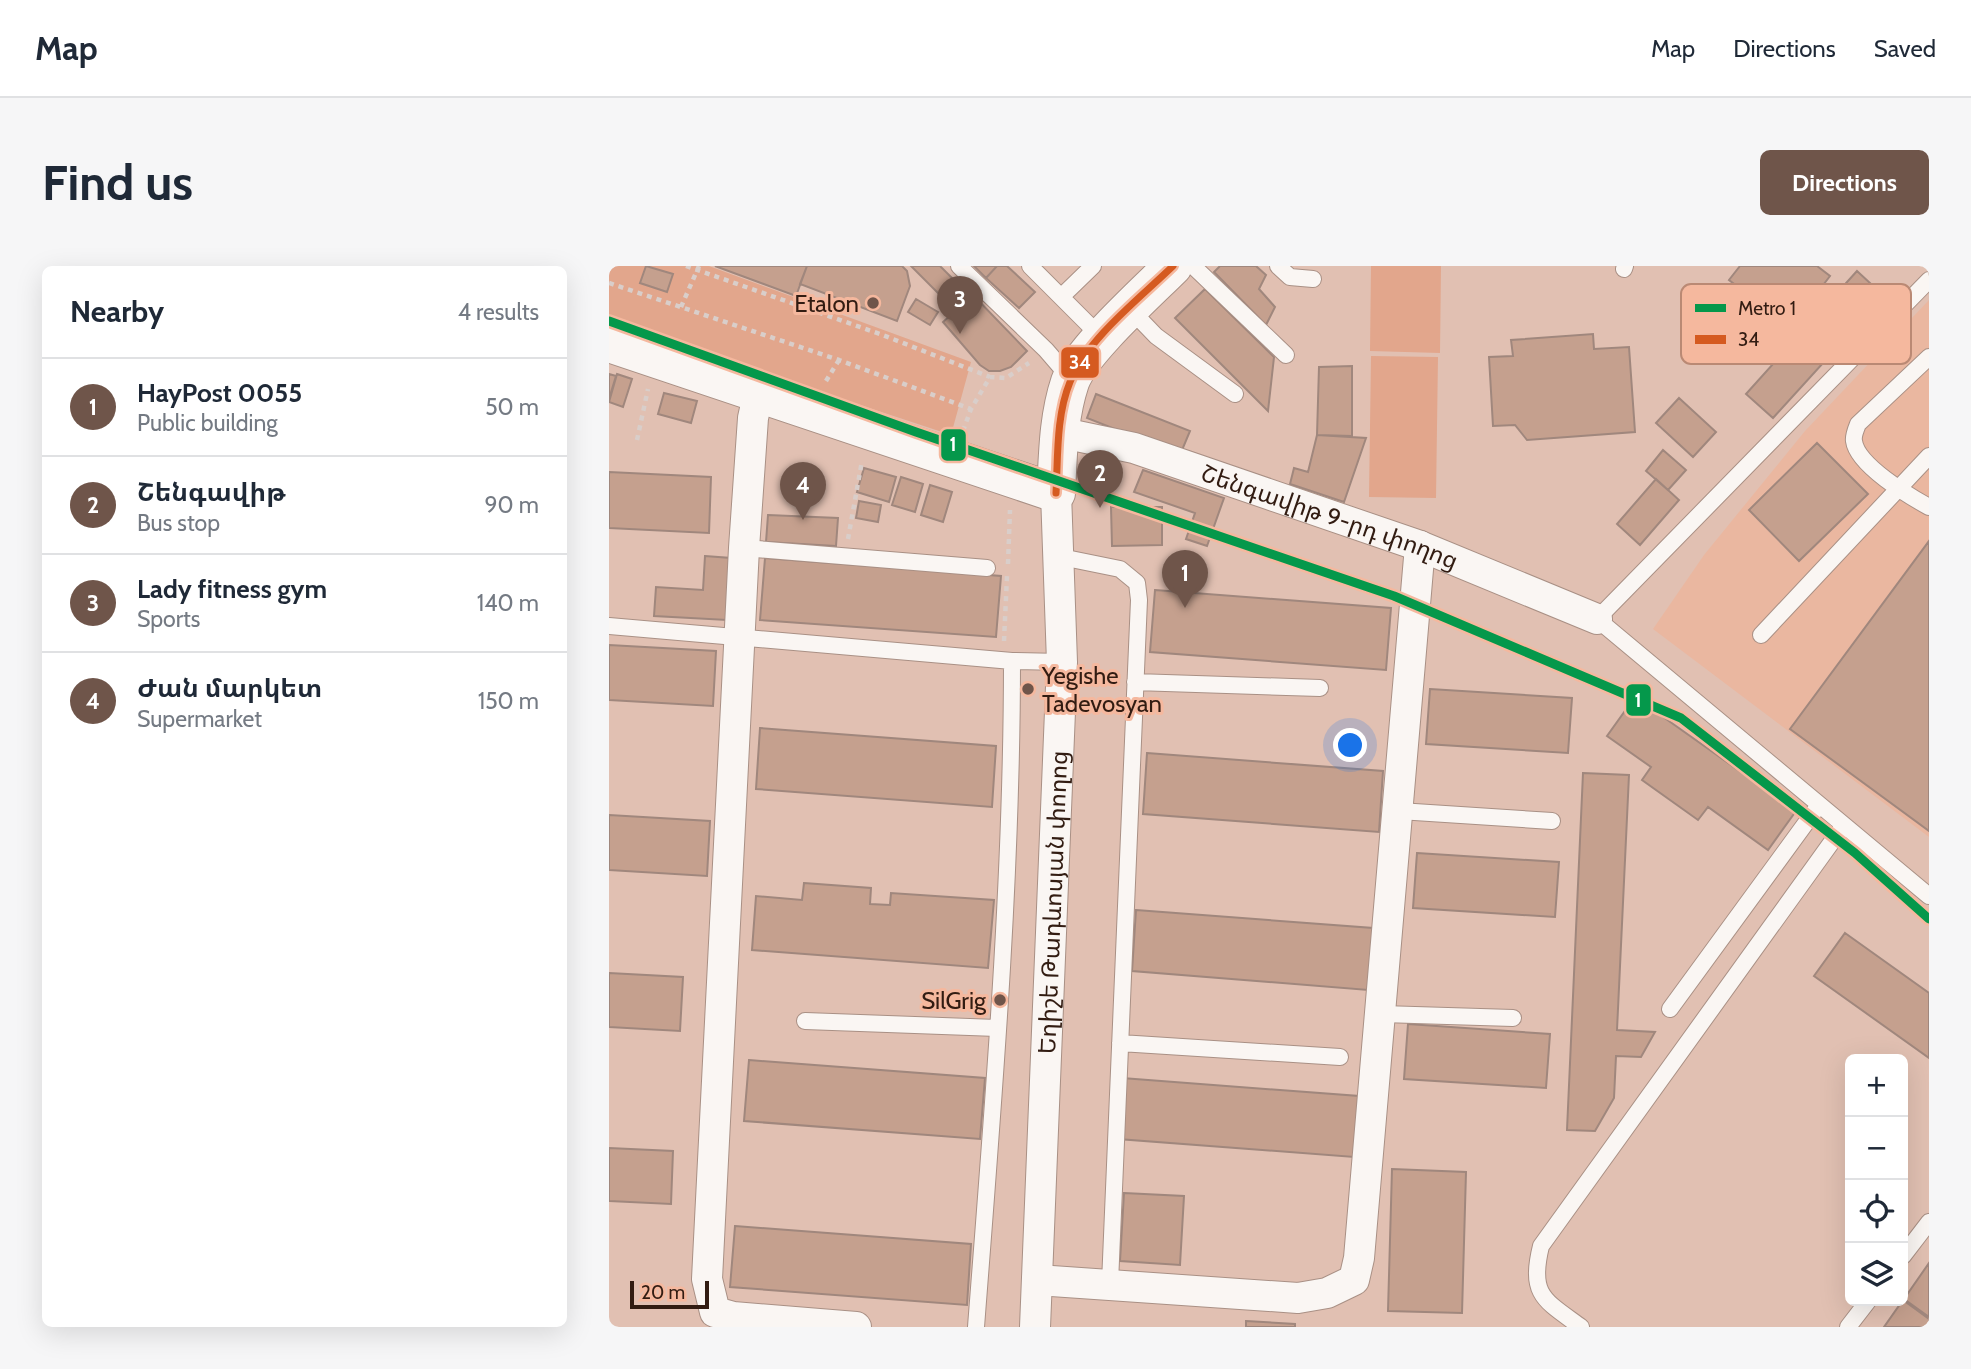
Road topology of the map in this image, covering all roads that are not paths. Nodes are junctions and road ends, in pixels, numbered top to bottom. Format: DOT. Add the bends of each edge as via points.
graph roads {
  1 [pos="959,266"];
  2 [pos="1030,266"];
  3 [pos="1093,266"];
  4 [pos="1278,266"];
  5 [pos="1169,269"];
  6 [pos="1313,279"];
  7 [pos="1929,280"];
  8 [pos="1061,297"];
  9 [pos="1911,298"];
  10 [pos="1131,309"];
  11 [pos="1102,338"];
  12 [pos="609,343"];
  13 [pos="1286,355"];
  14 [pos="1929,357"];
  15 [pos="1847,364"];
  16 [pos="1071,379"];
  17 [pos="759,391"];
  18 [pos="1235,394"];
  19 [pos="1058,432"];
  20 [pos="1929,456"];
  21 [pos="1897,490"];
  22 [pos="1056,493"];
  23 [pos="1929,507"];
  24 [pos="1420,546"];
  25 [pos="744,548"];
  26 [pos="1061,557"];
  27 [pos="987,568"];
  28 [pos="1597,619"];
  29 [pos="609,626"];
  30 [pos="1761,635"];
  31 [pos="740,637"];
  32 [pos="1007,660"];
  33 [pos="1062,662"];
  34 [pos="1135,682"];
  35 [pos="1320,688"];
  36 [pos="1819,805"];
  37 [pos="1399,811"];
  38 [pos="1552,821"];
  39 [pos="1844,825"];
  40 [pos="1929,896"];
  41 [pos="1670,1009"];
  42 [pos="1382,1014"];
  43 [pos="1513,1018"];
  44 [pos="805,1021"];
  45 [pos="997,1028"];
  46 [pos="1121,1043"];
  47 [pos="1340,1057"];
  48 [pos="1929,1222"];
  49 [pos="1908,1249"];
  50 [pos="1037,1280"];
  51 [pos="1110,1283"];
  52 [pos="1864,1306"];
  53 [pos="856,1327"];
  54 [pos="976,1327"];
  55 [pos="1035,1327"];
  56 [pos="1581,1327"];
  57 [pos="1848,1327"];
  1 -- 16 [label="lane"];
  2 -- 8 [label="lane"];
  3 -- 8 [label="lane"];
  4 -- 6 [label="lane" via="1290,277"];
  5 -- 10 [label="street, Եղիշե Թադևոսյան փողոց"];
  5 -- 13 [label="lane"];
  7 -- 9 [label="lane"];
  8 -- 11 [label="lane"];
  10 -- 11 [label="street, Եղիշե Թադևոսյան փողոց"];
  10 -- 18 [label="lane" via="1156,336"];
  11 -- 16 [label="street, Եղիշե Թադևոսյան փողոց"];
  12 -- 17 [label="street"];
  14 -- 21 [label="lane" via="1858,425 1853,439 1858,452"];
  15 -- 28 [label="lane"];
  16 -- 19 [label="street, Եղիշե Թադևոսյան փողոց"];
  17 -- 22 [label="street"];
  17 -- 25 [label="street"];
  19 -- 22 [label="street, Եղիշե Թադևոսյան փողոց"];
  19 -- 24 [label="street, Շենգավիթ 9-րդ փողոց" via="1134,449"];
  20 -- 21 [label="lane"];
  21 -- 23 [label="lane"];
  21 -- 30 [label="lane"];
  22 -- 26 [label="street, Եղիշե Թադևոսյան փողոց"];
  24 -- 28 [label="street, Շենգավիթ 9-րդ փողոց"];
  24 -- 37 [label="street"];
  25 -- 27 [label="lane"];
  25 -- 31 [label="street"];
  26 -- 33 [label="street, Եղիշե Թադևոսյան փողոց"];
  26 -- 34 [label="lane" via="1121,569 1137,583"];
  28 -- 36 [label="lane"];
  29 -- 31 [label="lane"];
  31 -- 32 [label="lane"];
  31 -- 53 [label="street" via="709,1295 715,1312 733,1317"];
  32 -- 33 [label="lane"];
  32 -- 45 [label="lane" via="1012,760"];
  33 -- 50 [label="street, Եղիշե Թադևոսյան փողոց"];
  34 -- 35 [label="lane"];
  34 -- 46 [label="lane"];
  36 -- 39 [label="lane"];
  36 -- 41 [label="lane"];
  37 -- 38 [label="lane"];
  37 -- 42 [label="street"];
  39 -- 40 [label="lane"];
  39 -- 56 [label="lane" via="1541,1246 1535,1270 1543,1299"];
  42 -- 43 [label="lane"];
  42 -- 51 [label="street" via="1354,1280 1327,1293 1298,1298"];
  44 -- 45 [label="lane"];
  45 -- 54 [label="lane"];
  46 -- 47 [label="lane"];
  46 -- 51 [label="lane"];
  48 -- 49 [label="lane"];
  50 -- 51 [label="street"];
  50 -- 55 [label="street, Եղիշե Թադևոսյան փողոց"];
  52 -- 57 [label="lane"];
}
